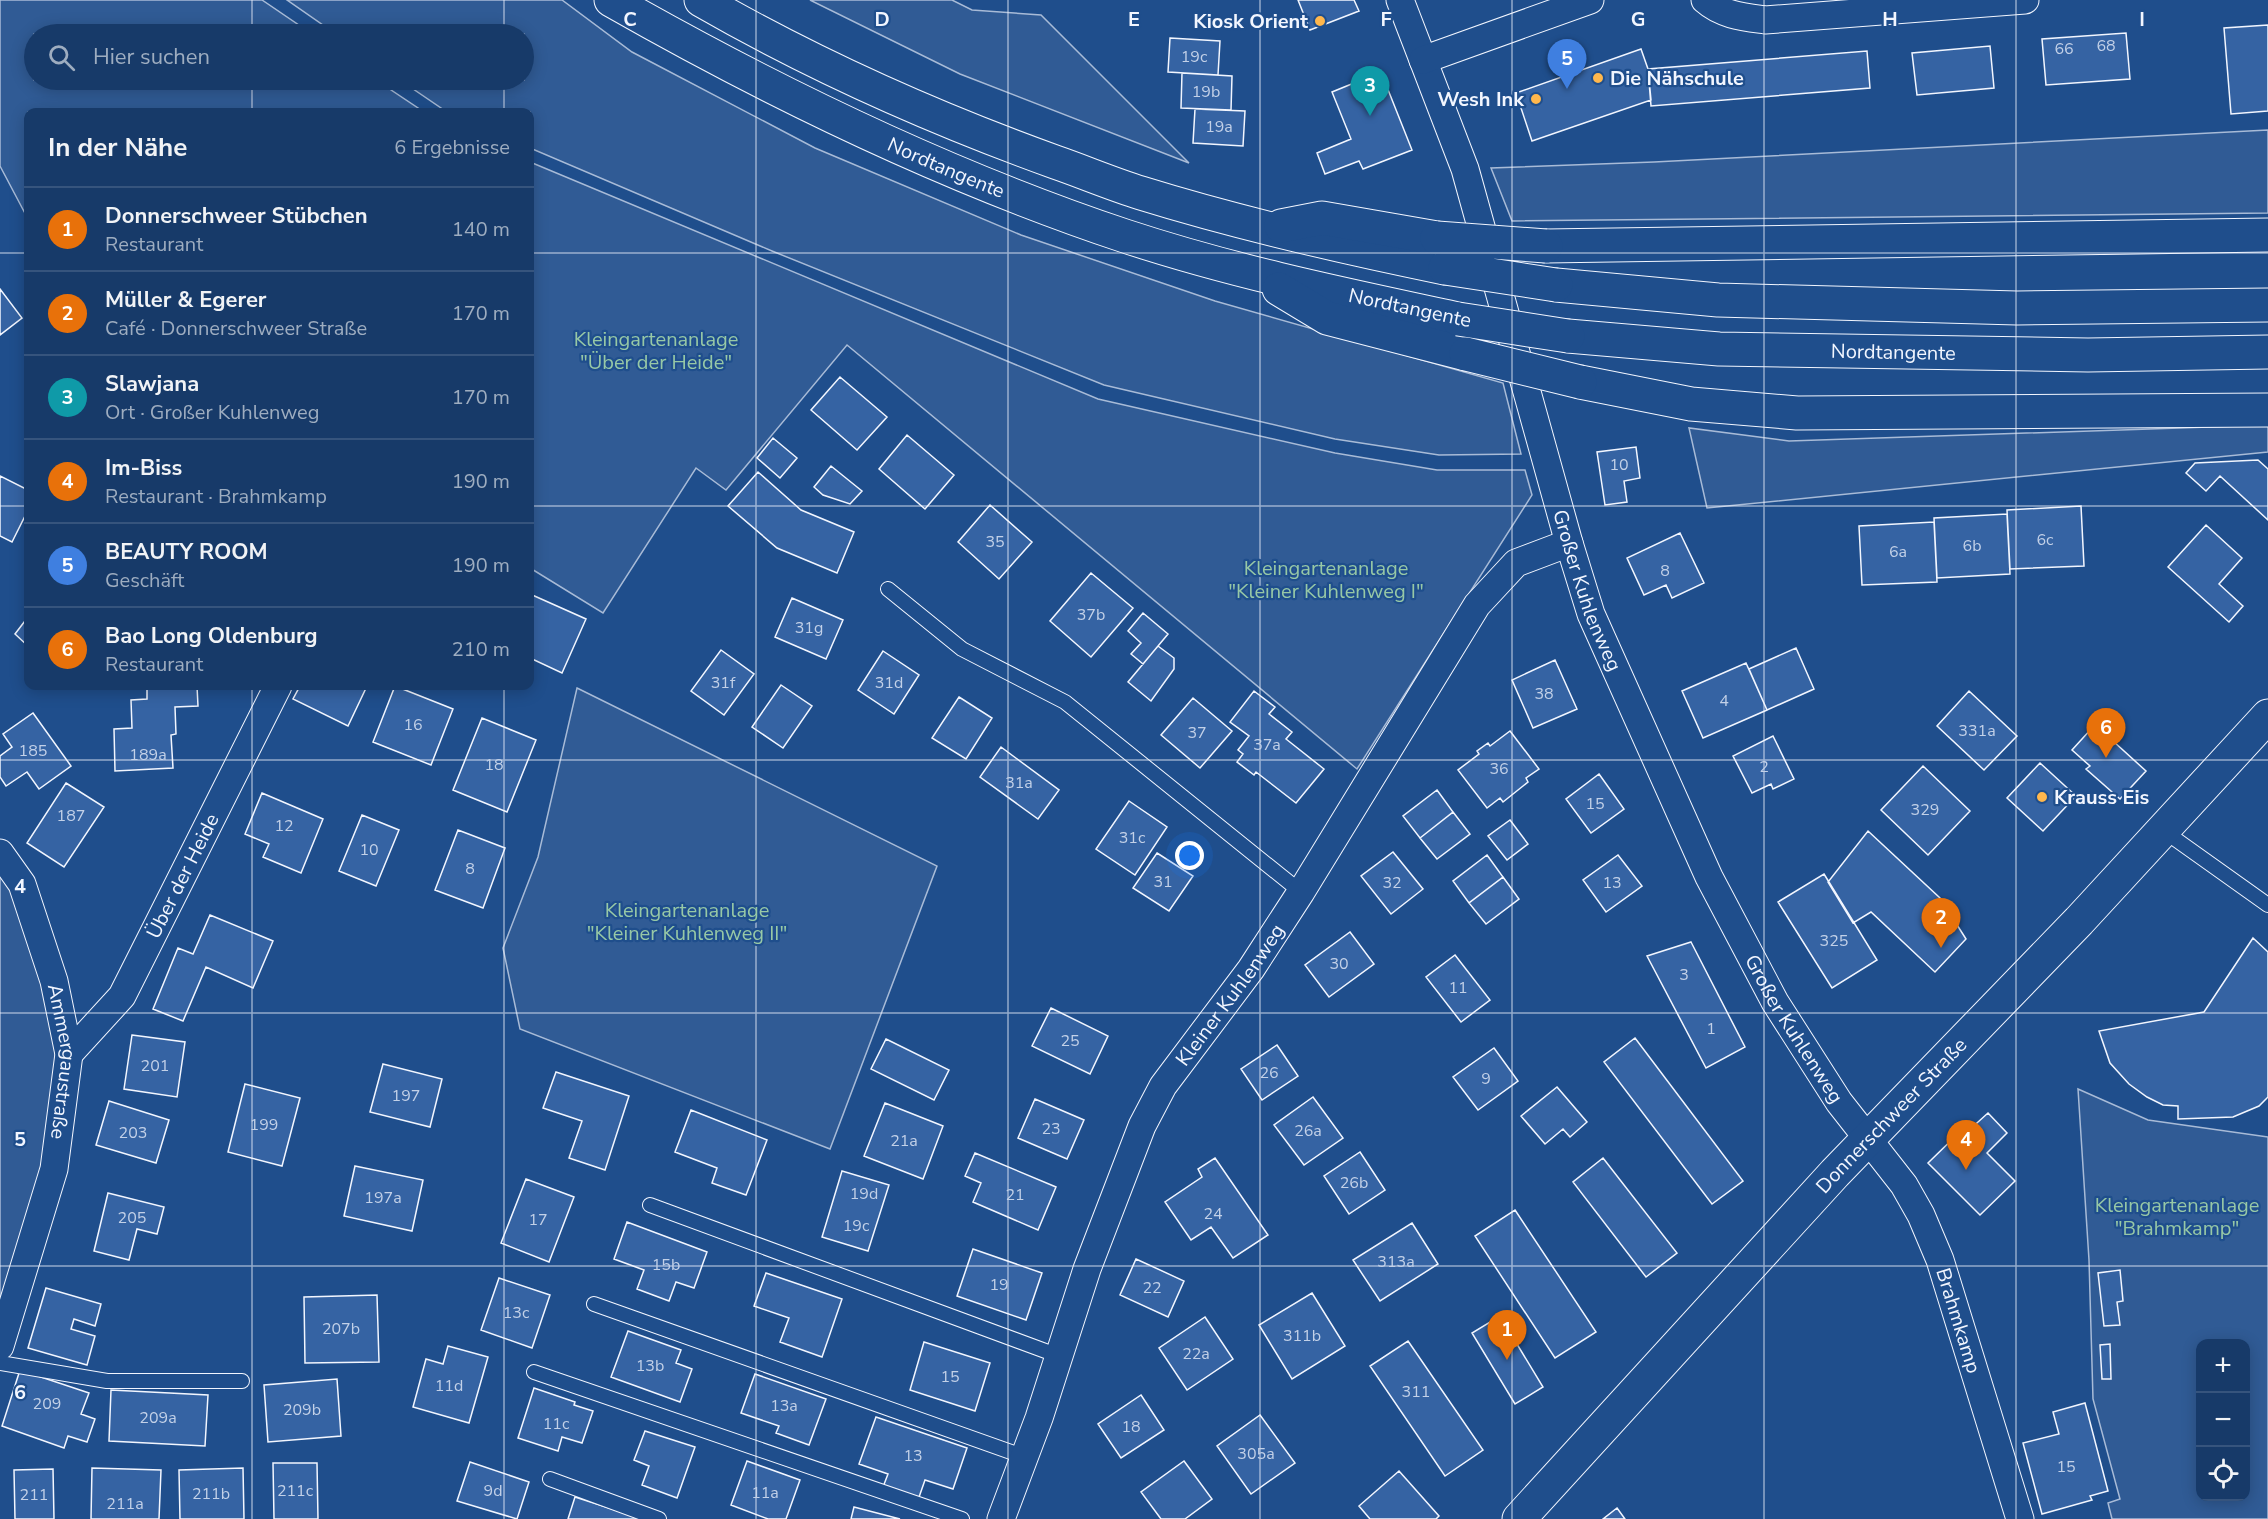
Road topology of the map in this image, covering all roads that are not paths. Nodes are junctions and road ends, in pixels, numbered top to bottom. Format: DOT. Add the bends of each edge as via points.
graph roads {
  1 [pos="611,0"];
  2 [pos="701,0"];
  3 [pos="1400,0"];
  4 [pos="1590,0"];
  5 [pos="1705,0"];
  6 [pos="2025,0"];
  7 [pos="1423,60"];
  8 [pos="2268,235"];
  9 [pos="1441,253"];
  10 [pos="1257,275"];
  11 [pos="2268,305"];
  12 [pos="2268,352"];
  13 [pos="2268,410"];
  14 [pos="1569,543"];
  15 [pos="888,589"];
  16 [pos="276,690"];
  17 [pos="2268,716"];
  18 [pos="2164,831"];
  19 [pos="0,854"];
  20 [pos="1301,892"];
  21 [pos="2268,905"];
  22 [pos="69,1054"];
  23 [pos="1866,1140"];
  24 [pos="650,1205"];
  25 [pos="594,1304"];
  26 [pos="0,1346"];
  27 [pos="1059,1356"];
  28 [pos="0,1363"];
  29 [pos="534,1372"];
  30 [pos="242,1382"];
  31 [pos="1025,1457"];
  32 [pos="550,1479"];
  33 [pos="659,1519"];
  34 [pos="962,1519"];
  35 [pos="1001,1519"];
  36 [pos="1519,1519"];
  37 [pos="2020,1519"];
  1 -- 10 [label="main road, Nordtangente" via="728,66 842,123 986,185 1125,236"];
  2 -- 9 [label="main road" via="869,87 1002,143 1139,192 1268,229 1322,218"];
  3 -- 7 [label="street, Großer Kuhlenweg"];
  4 -- 7 [label="street"];
  5 -- 6 [label="street" via="1737,17 1765,20"];
  7 -- 14 [label="street, Großer Kuhlenweg" via="1465,169"];
  8 -- 9 [label="main road, bridge" via="1546,246"];
  9 -- 11 [label="main road, bridge" via="1556,285 1754,301 2017,308"];
  10 -- 12 [label="main road, Nordtangente, bridge" via="1458,320 1568,336 1719,349 2088,355"];
  10 -- 13 [label="main road, bridge" via="1327,318 1580,382 1691,404 1797,413"];
  14 -- 20 [label="street, Kleiner Kuhlenweg" via="1516,563 1477,605"];
  14 -- 23 [label="street, Großer Kuhlenweg" via="1608,655 1709,877 1775,1002"];
  15 -- 20 [label="lane" via="962,649 1065,702"];
  16 -- 22 [label="street, Über der Heide" via="122,996"];
  17 -- 18 [label="main road, Donnerschweer Straße"];
  18 -- 21 [label="lane"];
  18 -- 23 [label="main road, Donnerschweer Straße"];
  19 -- 22 [label="street, Ammergaustraße" via="22,884 54,981"];
  20 -- 27 [label="street, Kleiner Kuhlenweg" via="1251,969 1163,1086 1142,1126"];
  22 -- 26 [label="street, Ammergaustraße" via="54,1169"];
  23 -- 36 [label="main road, Donnerschweer Straße"];
  23 -- 37 [label="street, Brahmkamp" via="1904,1185 1940,1260"];
  24 -- 27 [label="lane"];
  25 -- 31 [label="lane"];
  27 -- 31 [label="street, Kleiner Kuhlenweg"];
  28 -- 30 [label="lane" via="107,1381"];
  29 -- 34 [label="lane"];
  31 -- 35 [label="street, Kleiner Kuhlenweg"];
  32 -- 33 [label="lane"];
}
